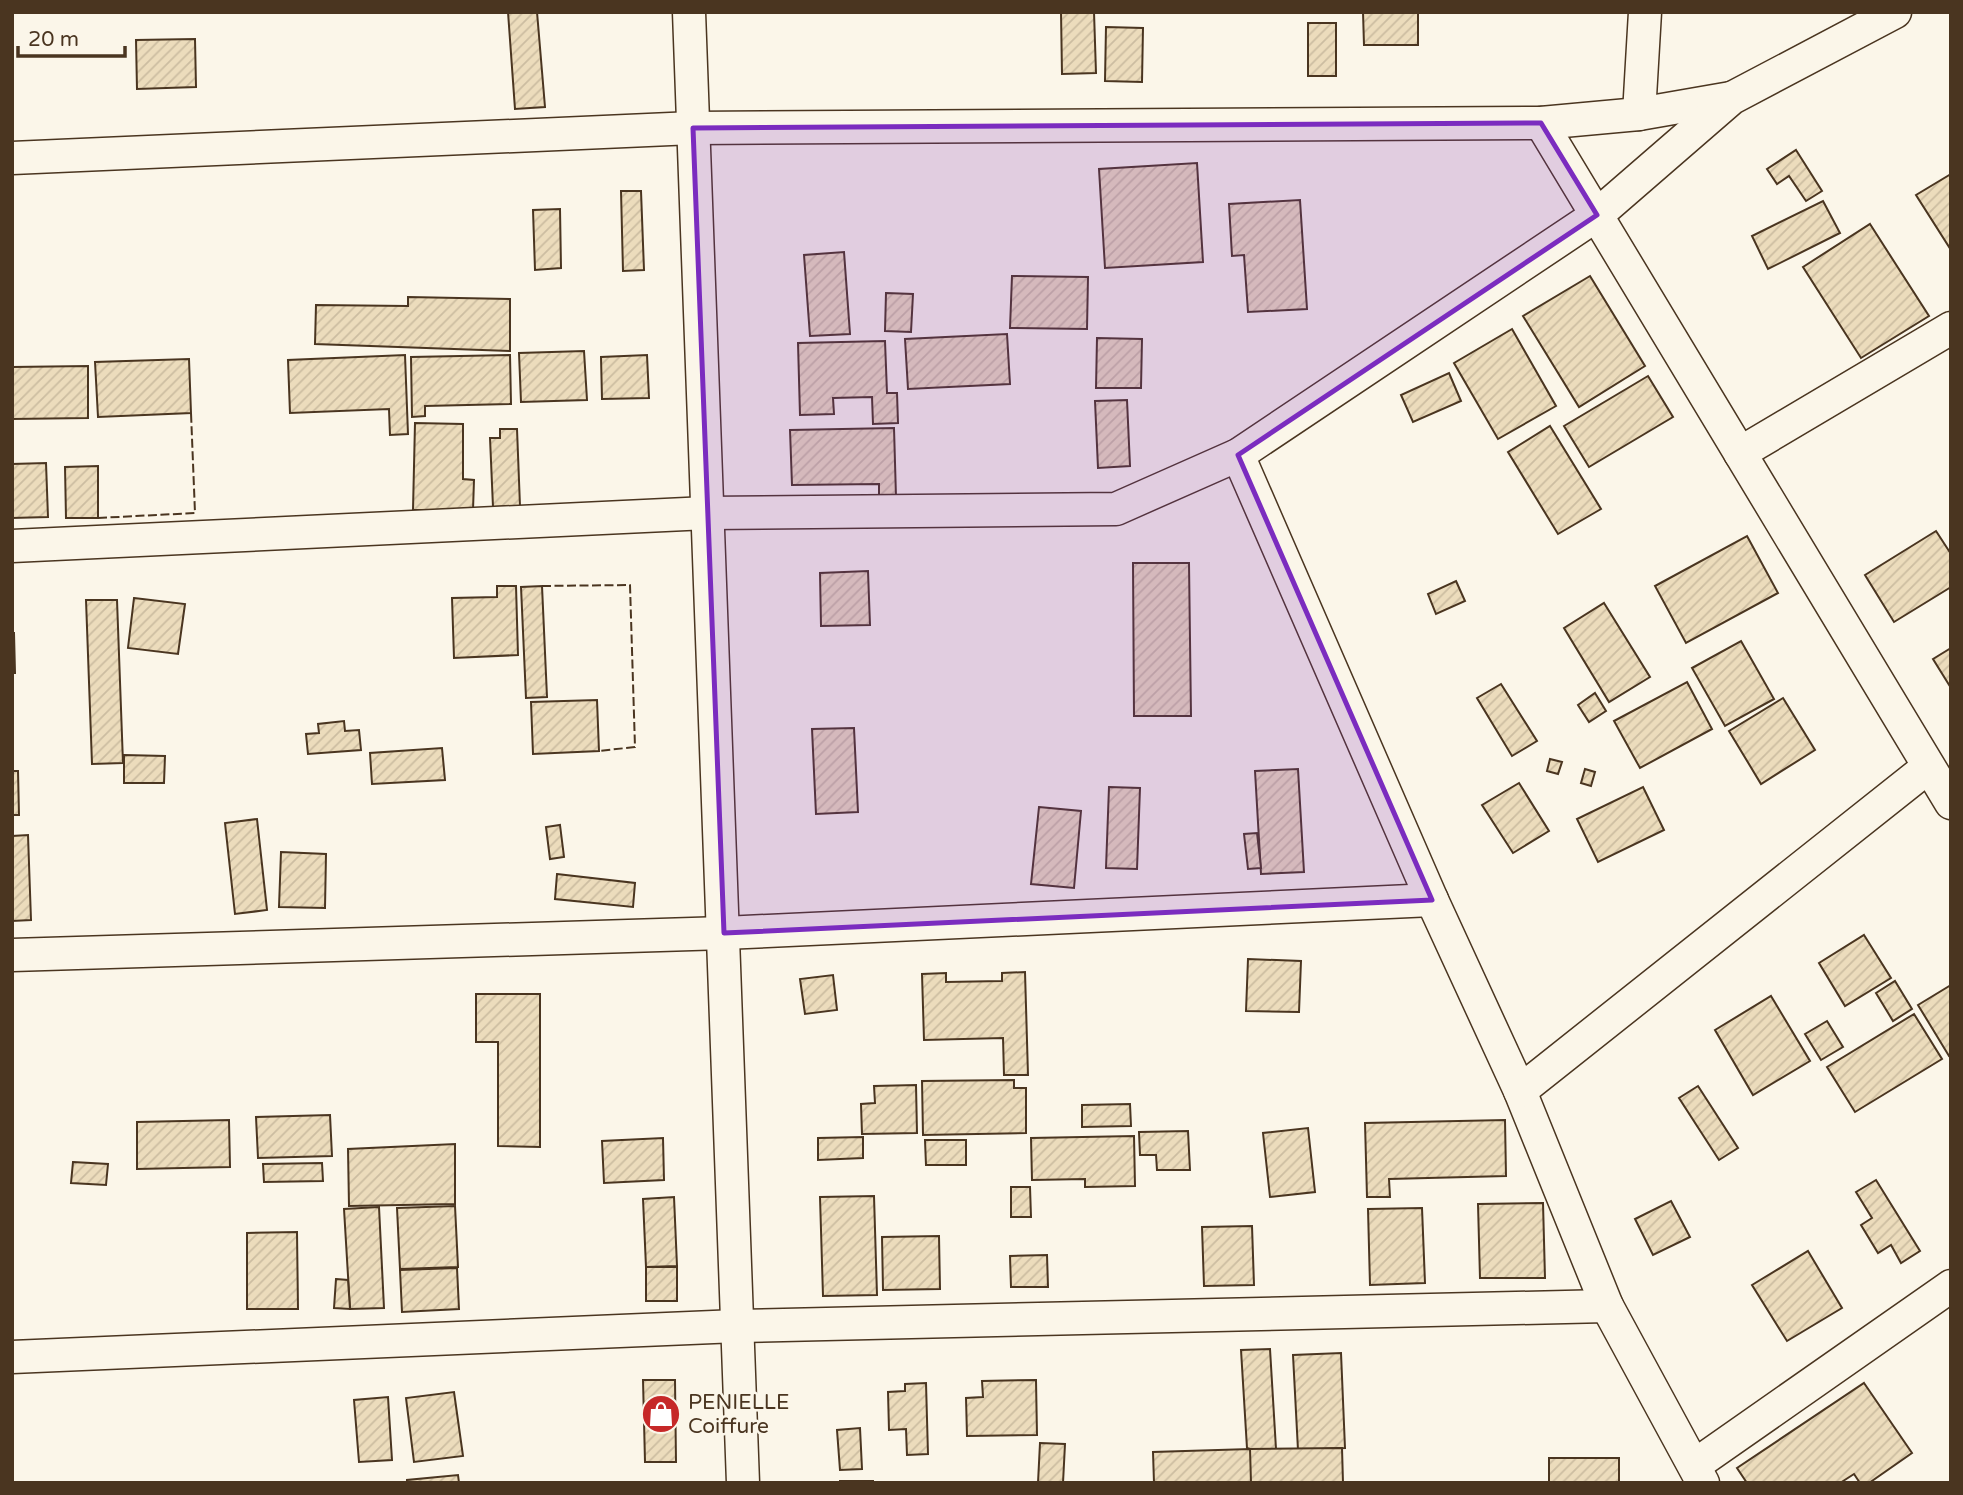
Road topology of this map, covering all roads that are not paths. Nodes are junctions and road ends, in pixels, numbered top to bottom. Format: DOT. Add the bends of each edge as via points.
graph roads {
  1 [pos="688,12"];
  2 [pos="1645,12"];
  3 [pos="1895,12"];
  4 [pos="1732,98"];
  5 [pos="1639,114"];
  6 [pos="1541,123"];
  7 [pos="693,128"];
  8 [pos="12,158"];
  9 [pos="1597,215"];
  10 [pos="1951,328"];
  11 [pos="1740,453"];
  12 [pos="1238,455"];
  13 [pos="707,513"];
  14 [pos="12,546"];
  15 [pos="1927,768"];
  16 [pos="1951,803"];
  17 [pos="1432,900"];
  18 [pos="724,933"];
  19 [pos="12,955"];
  20 [pos="1520,1091"];
  21 [pos="1951,1286"];
  22 [pos="1607,1306"];
  23 [pos="737,1326"];
  24 [pos="12,1357"];
  25 [pos="1699,1474"];
  26 [pos="743,1483"];
  1 -- 7 [label="street"];
  2 -- 5 [label="street"];
  3 -- 4 [label="street"];
  4 -- 5 [label="street"];
  4 -- 9 [label="street"];
  5 -- 6 [label="street"];
  6 -- 7 [label="street"];
  6 -- 9 [label="street"];
  7 -- 8 [label="street"];
  7 -- 13 [label="street"];
  9 -- 11 [label="street"];
  9 -- 12 [label="street"];
  10 -- 11 [label="street"];
  11 -- 15 [label="street"];
  12 -- 13 [label="street" via="1116,509"];
  12 -- 17 [label="street"];
  13 -- 14 [label="street"];
  13 -- 18 [label="street"];
  15 -- 16 [label="street"];
  15 -- 20 [label="street"];
  17 -- 18 [label="street"];
  17 -- 20 [label="street"];
  18 -- 19 [label="street"];
  18 -- 23 [label="street"];
  20 -- 22 [label="street"];
  21 -- 25 [label="street"];
  22 -- 23 [label="street"];
  22 -- 25 [label="street"];
  23 -- 24 [label="street"];
  23 -- 26 [label="street"];
}
